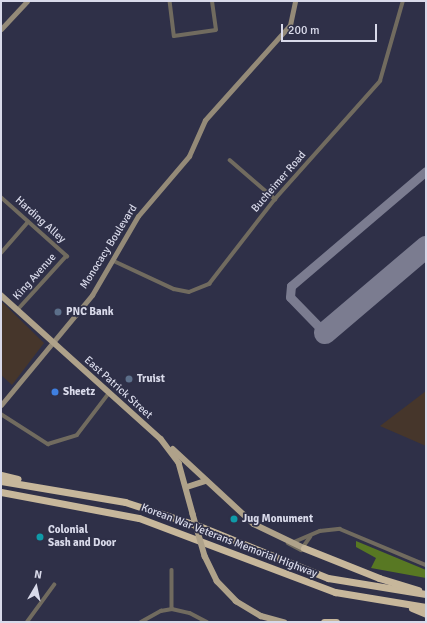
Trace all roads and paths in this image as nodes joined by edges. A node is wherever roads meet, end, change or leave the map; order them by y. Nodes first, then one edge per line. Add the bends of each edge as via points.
1 (27, 1) edge
2 (170, 1) edge
3 (212, 1) edge
4 (295, 1) edge
5 (403, 1) edge
6 (1, 29) edge
7 (230, 160) dead end
8 (1, 198) edge
9 (275, 199) junction
10 (28, 222) junction
11 (1, 253) edge
12 (67, 256) joint
13 (114, 260) junction
14 (1, 295) edge
15 (18, 310) junction
16 (53, 342) junction
17 (110, 393) junction
18 (1, 405) edge
19 (1, 414) edge
20 (161, 439) junction
21 (1, 475) edge
22 (1, 481) edge
23 (206, 481) junction
24 (187, 486) junction
25 (47, 487) junction
26 (2, 492) edge
27 (311, 536) junction
28 (282, 539) junction
29 (289, 542) junction
30 (304, 548) junction
31 (426, 565) edge
32 (172, 570) dead end
33 (54, 585) dead end
34 (426, 591) edge
35 (426, 594) edge
36 (386, 603) junction
37 (426, 607) edge
38 (172, 609) junction
39 (426, 614) edge
40 (27, 622) edge
41 (141, 622) edge
42 (207, 622) edge
43 (284, 622) edge
44 (324, 622) edge
45 (336, 622) edge

1 - 6 main road
2 - 3 street via 174,36 216,30
4 - 13 main road, Monocacy Boulevard via 290,25 205,120 189,156 138,216
5 - 9 street, Bucheimer Road via 380,81
7 - 9 street
8 - 10 street, Harding Alley
9 - 13 street, Bucheimer Road via 209,284 200,290 174,289
10 - 11 street
10 - 12 street, Harding Alley
12 - 15 street, King Avenue
13 - 16 main road, Monocacy Boulevard via 92,295
14 - 15 main road, East Patrick Street
15 - 16 main road, East Patrick Street
16 - 17 main road, East Patrick Street
16 - 18 main road, Monocacy Boulevard
17 - 19 street via 77,435 48,444 40,442
17 - 20 main road, East Patrick Street
20 - 23 main road
20 - 24 main road, East Patrick Street via 176,458
21 - 25 highway
22 - 25 highway, Korean War Veterans Memorial Highway
23 - 24 main road
23 - 28 main road via 254,524
24 - 43 main road, East Patrick Street, bridge via 206,556 217,580 236,601 261,616
25 - 35 highway, Korean War Veterans Memorial Highway via 162,513 328,578
26 - 36 highway, Korean War Veterans Memorial Highway via 139,518 304,582
27 - 29 street via 300,542
27 - 30 street
27 - 31 street via 325,529 340,529
28 - 29 main road
28 - 30 street via 298,550
29 - 30 main road
30 - 34 highway via 389,582
32 - 38 street
33 - 40 street
36 - 37 highway, Korean War Veterans Memorial Highway
36 - 39 highway
38 - 41 street via 161,610
38 - 42 street via 190,613
44 - 45 highway

